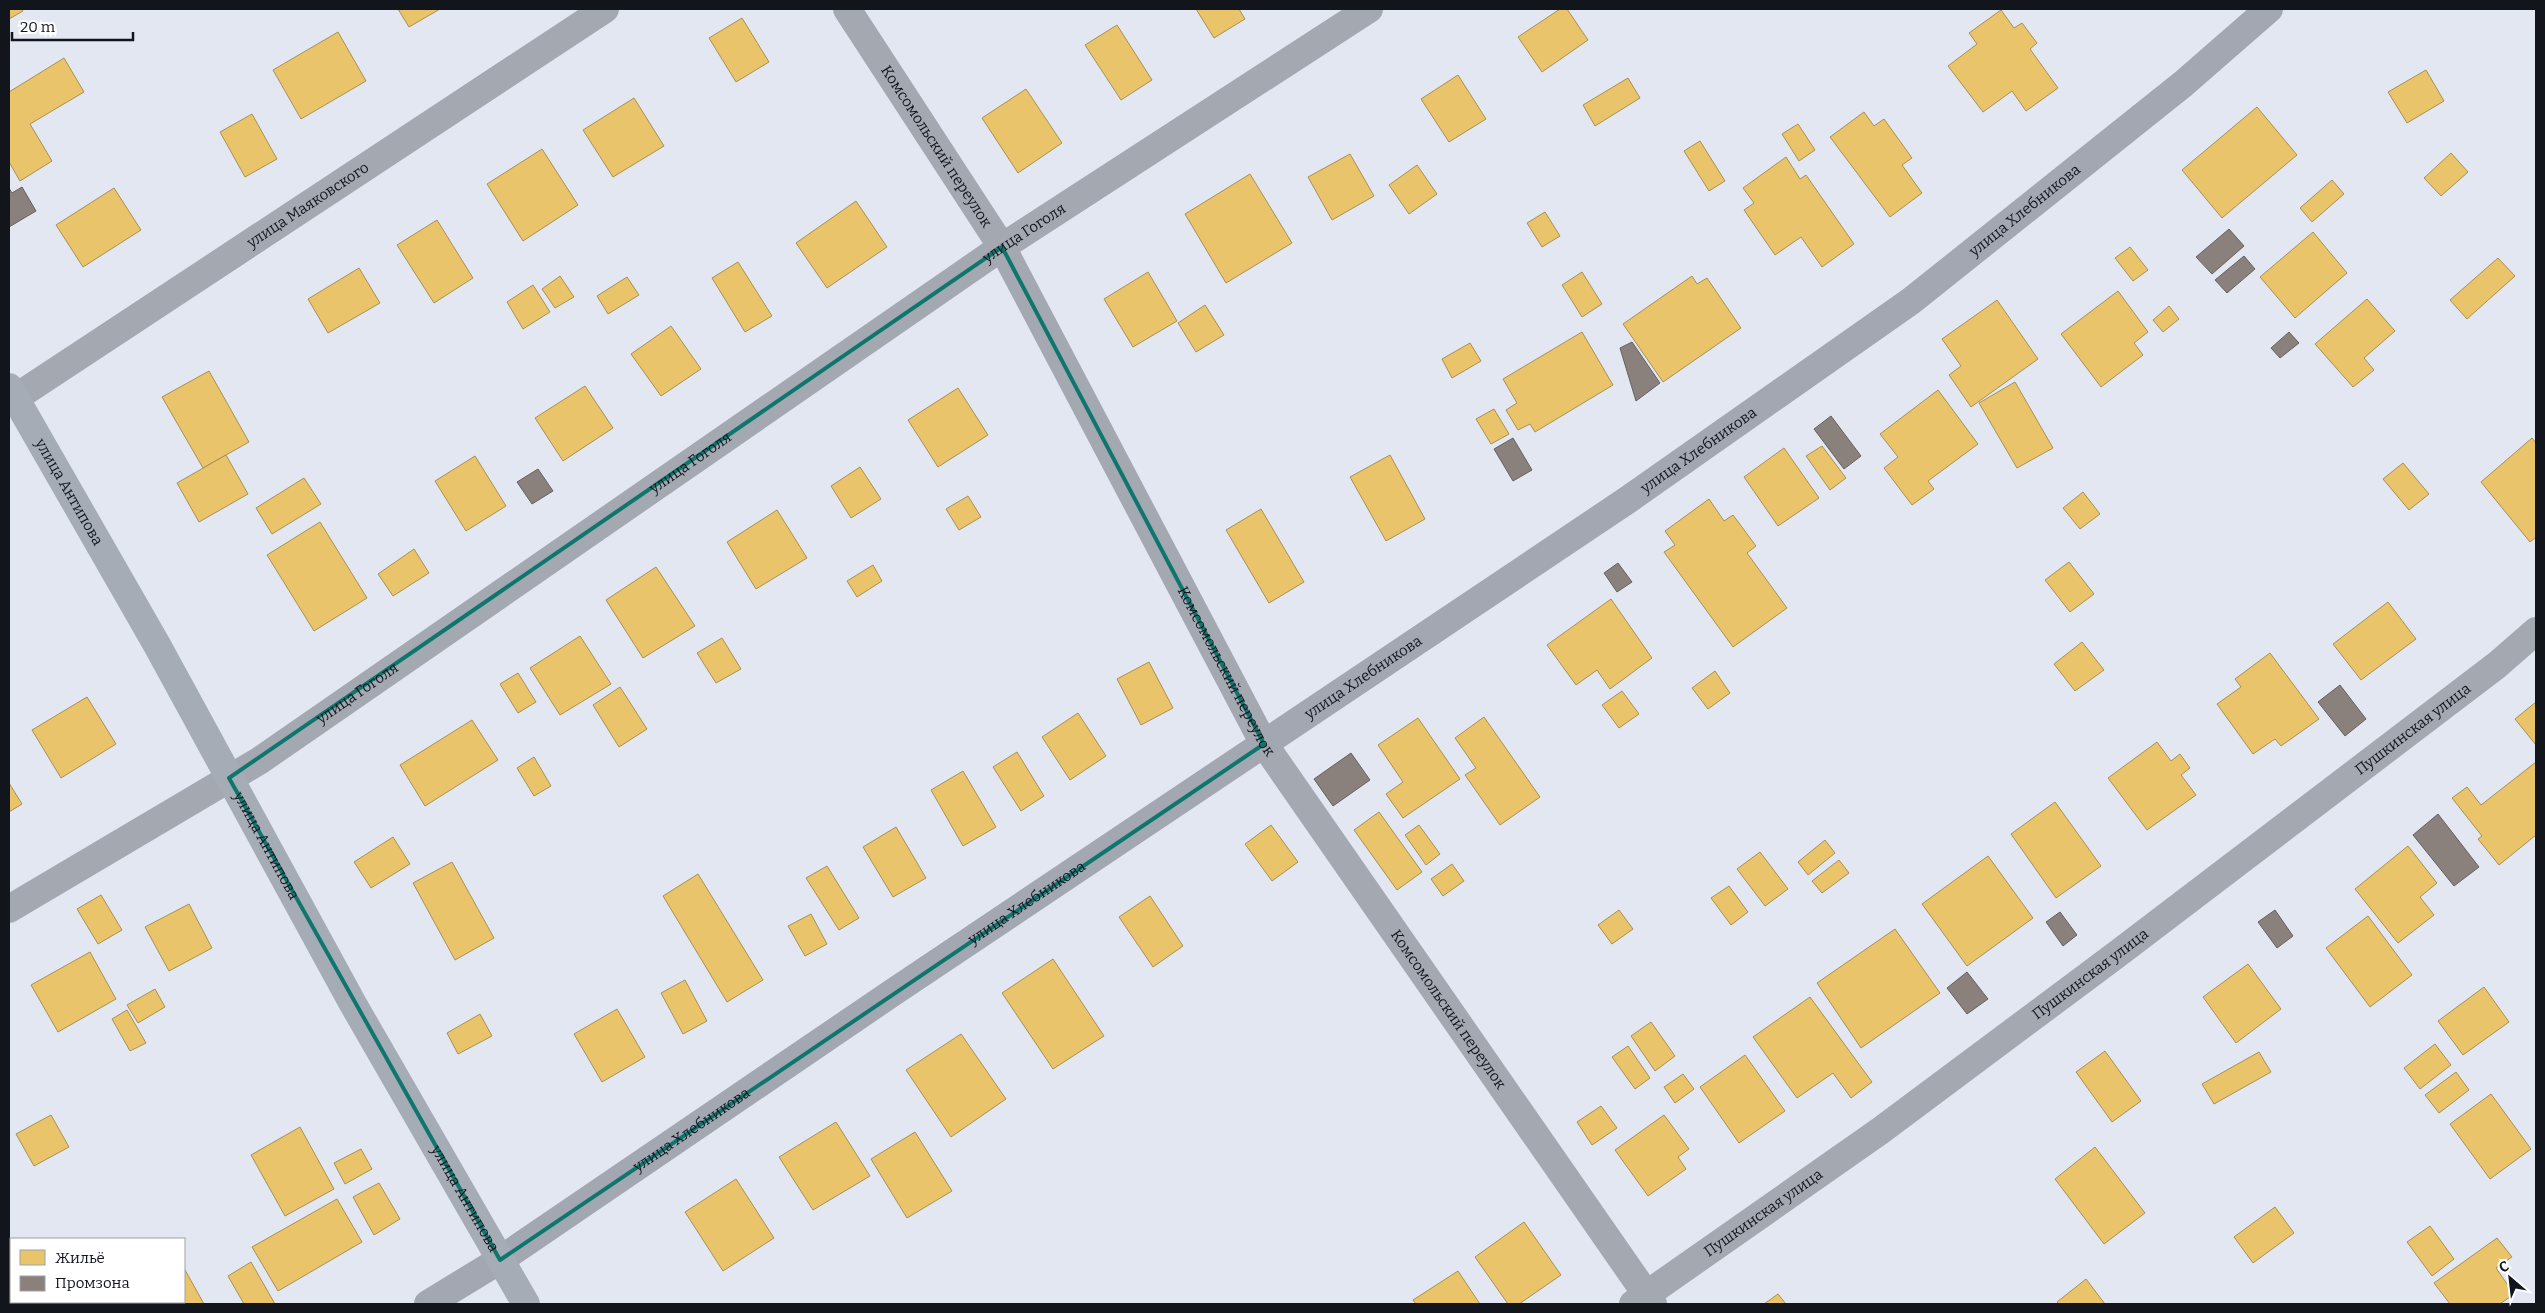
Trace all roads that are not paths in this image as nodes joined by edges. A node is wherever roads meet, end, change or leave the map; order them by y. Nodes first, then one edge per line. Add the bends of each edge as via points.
1 (605, 9) edge
2 (847, 9) edge
3 (1369, 9) edge
4 (2269, 9) edge
5 (1002, 247) junction
6 (11, 396) edge
7 (2536, 631) edge
8 (1264, 744) junction
9 (229, 778) junction
10 (9, 909) edge
11 (500, 1260) junction
12 (1644, 1301) edge
13 (428, 1304) edge
14 (526, 1304) edge

1 - 6 street, улица Маяковского
2 - 5 street, Комсомольский переулок
3 - 5 street, улица Гоголя
4 - 8 street, улица Хлебникова via 2183,84 1911,301 1629,499
5 - 8 street, Комсомольский переулок
5 - 9 street, улица Гоголя
6 - 9 main road, улица Антипова via 154,640
7 - 12 street, Пушкинская улица via 2489,671 2132,943 1880,1131
8 - 11 street, улица Хлебникова
8 - 12 street, Комсомольский переулок
9 - 10 street, улица Гоголя
9 - 11 main road, улица Антипова via 353,1004
11 - 13 street, улица Хлебникова
11 - 14 main road, улица Антипова

